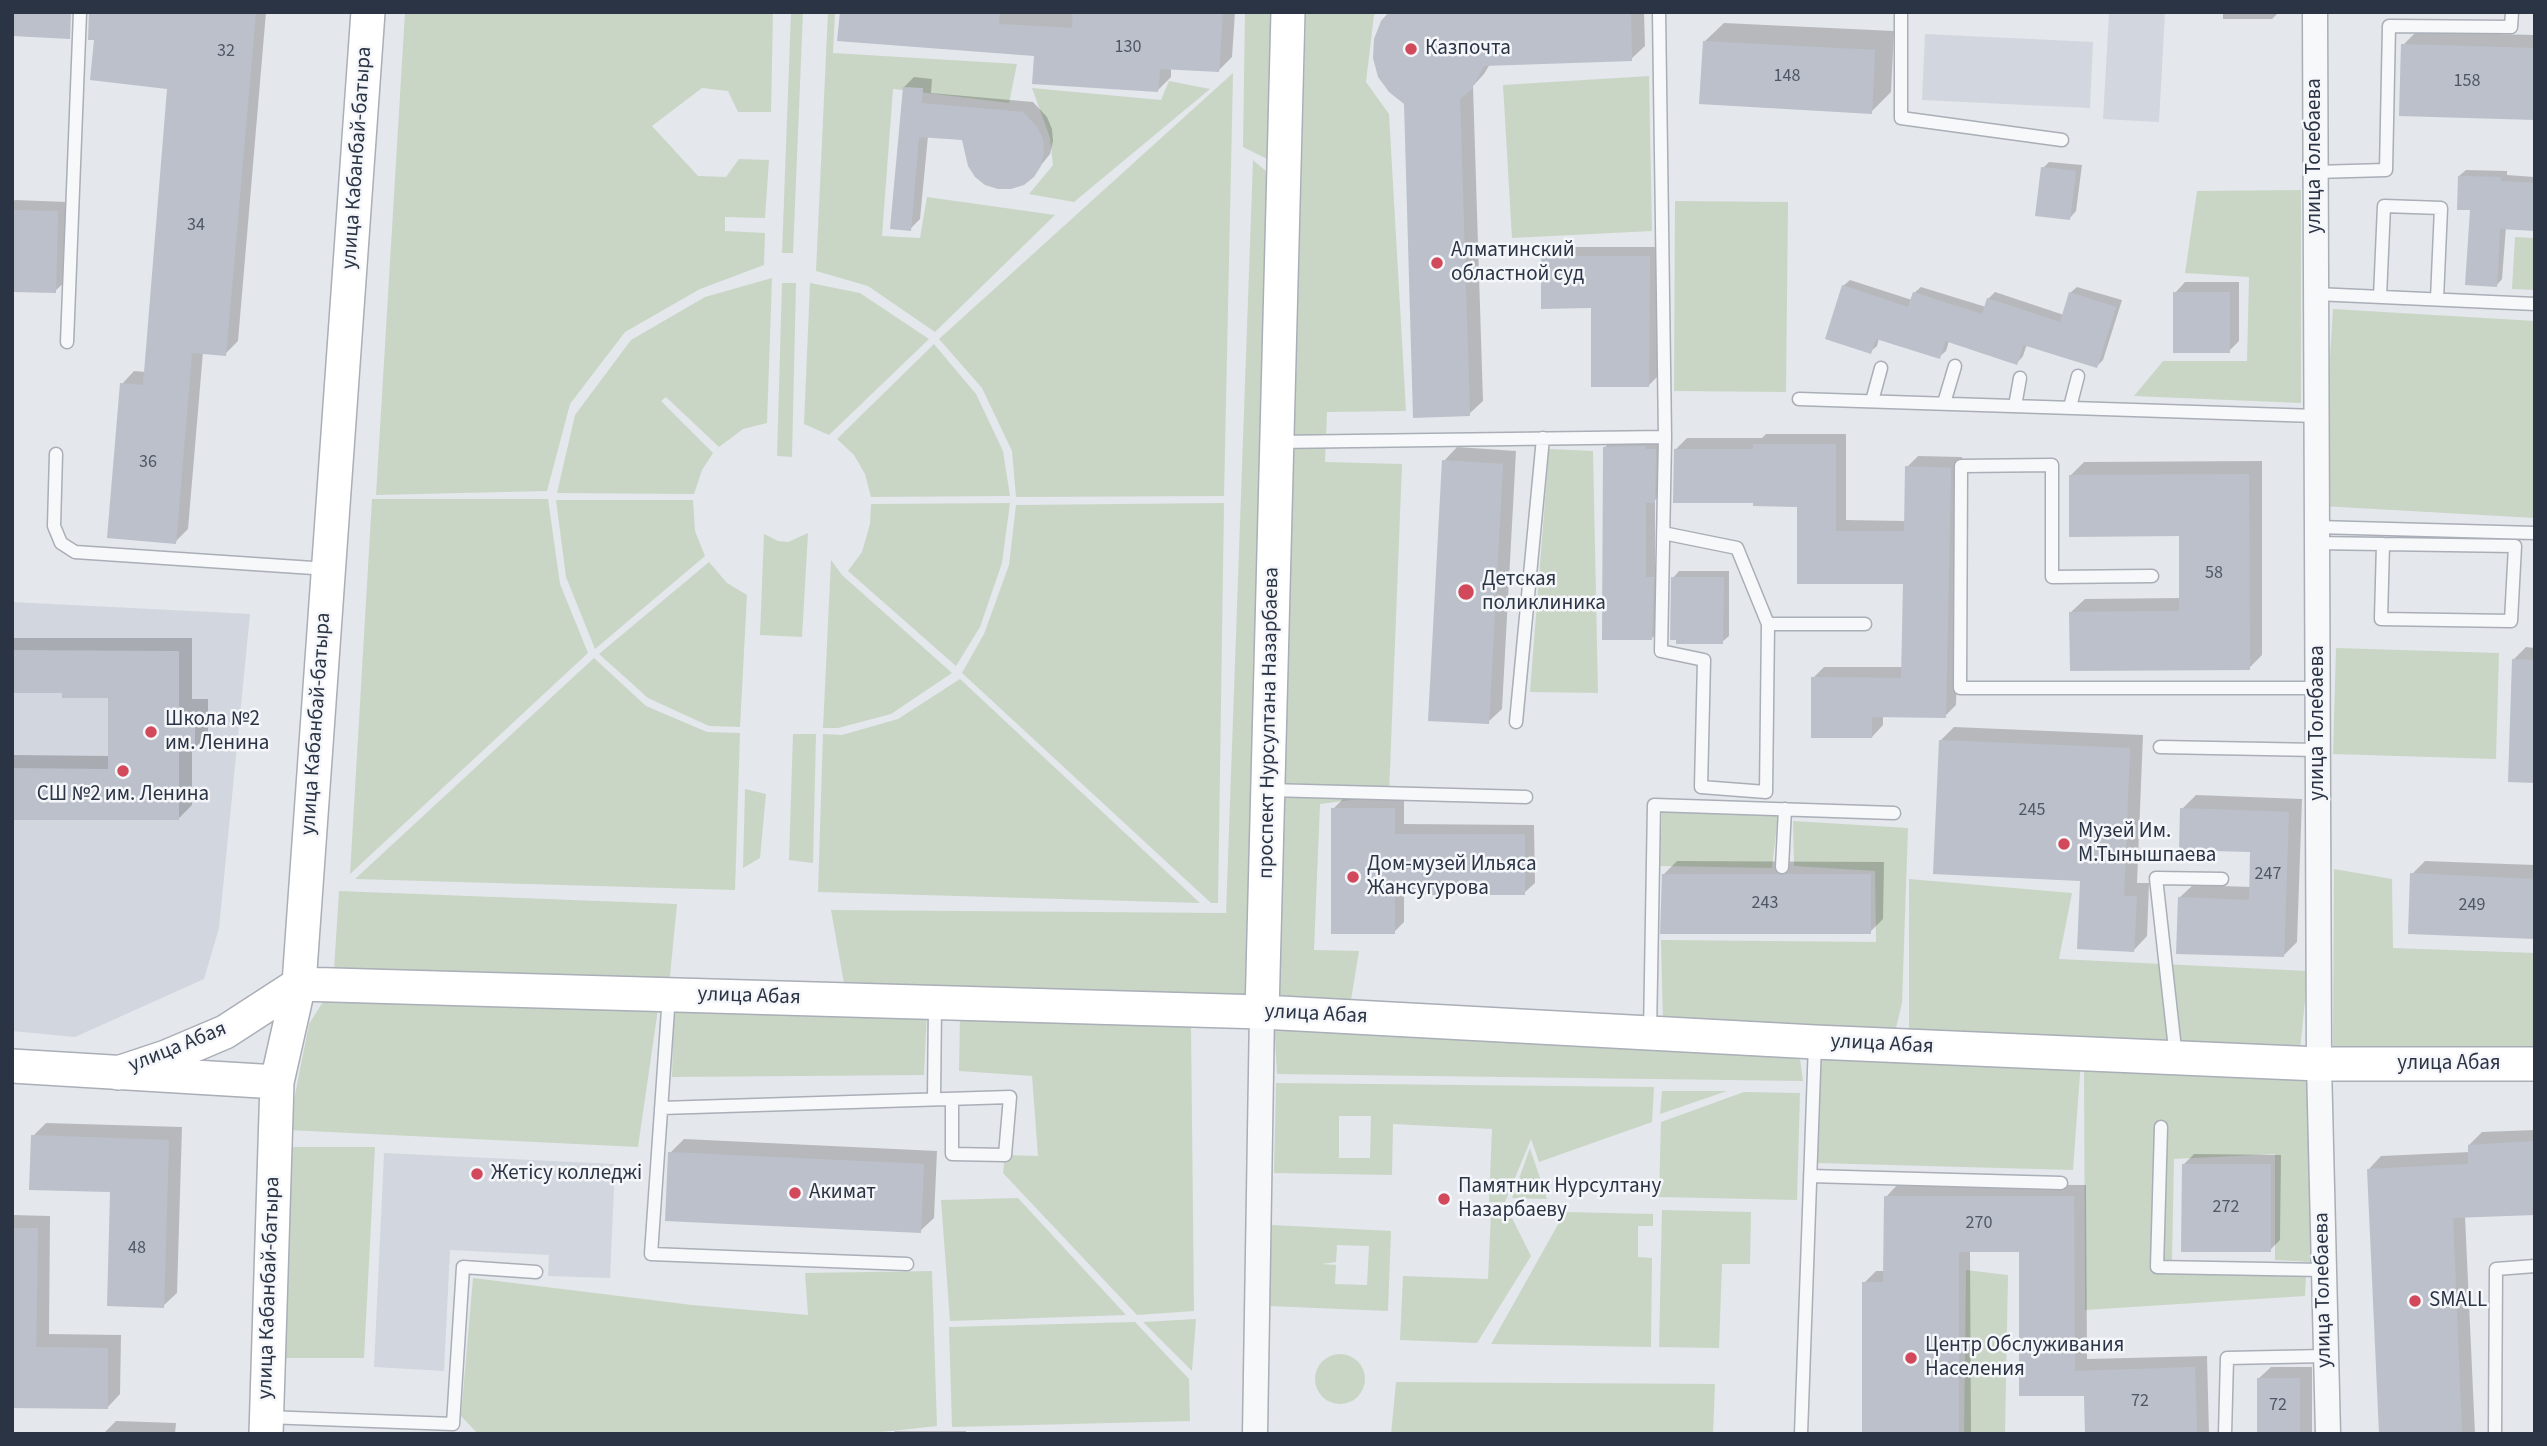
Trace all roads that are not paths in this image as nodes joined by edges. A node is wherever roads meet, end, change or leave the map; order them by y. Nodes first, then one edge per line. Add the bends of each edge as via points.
1 (80, 12) edge
2 (368, 12) edge
3 (1288, 12) edge
4 (1659, 12) edge
5 (1901, 12) edge
6 (2315, 12) edge
7 (2512, 12) edge
8 (2062, 140) dead end
9 (2315, 172) junction
10 (2316, 294) junction
11 (2380, 297) junction
12 (2437, 299) junction
13 (2535, 304) edge
14 (67, 342) dead end
15 (1955, 366) dead end
16 (1881, 369) dead end
17 (2078, 376) dead end
18 (2020, 378) dead end
19 (1799, 399) dead end
20 (1872, 401) junction
21 (1944, 403) junction
22 (2015, 406) junction
23 (2070, 407) junction
24 (2316, 416) junction
25 (1665, 437) junction
26 (1543, 438) junction
27 (1277, 442) junction
28 (56, 454) dead end
29 (1664, 533) junction
30 (2535, 533) edge
31 (2315, 537) junction
32 (2384, 544) junction
33 (328, 569) junction
34 (2152, 576) dead end
35 (1768, 624) junction
36 (1865, 624) dead end
37 (2318, 688) junction
38 (1516, 722) dead end
39 (2160, 747) dead end
40 (2318, 750) junction
41 (1268, 790) junction
42 (1526, 797) dead end
43 (1785, 809) junction
44 (1894, 813) dead end
45 (1782, 867) dead end
46 (2222, 879) dead end
47 (299, 984) junction
48 (669, 994) junction
49 (935, 1002) junction
50 (1262, 1012) junction
51 (1650, 1033) junction
52 (1815, 1042) junction
53 (2176, 1058) junction
54 (2319, 1064) junction
55 (2535, 1065) edge
56 (12, 1066) edge
57 (118, 1073) junction
58 (276, 1082) junction
59 (934, 1099) junction
60 (952, 1099) junction
61 (661, 1108) junction
62 (2161, 1127) dead end
63 (1810, 1176) junction
64 (2062, 1183) dead end
65 (907, 1264) dead end
66 (2535, 1266) edge
67 (2323, 1270) junction
68 (536, 1272) dead end
69 (2326, 1356) junction
70 (266, 1426) edge
71 (457, 1429) edge
72 (1255, 1434) edge
73 (1801, 1434) edge
74 (2225, 1434) edge
75 (2328, 1434) edge
76 (2495, 1434) edge

1 - 14 lane
2 - 33 main road, улица Кабанбай-батыра
3 - 27 main road, проспект Нурсултана Назарбаева
4 - 25 lane
5 - 8 lane via 1901,118
6 - 9 street, улица Толебаева
7 - 9 lane via 2511,27 2389,26 2386,170
9 - 10 street, улица Толебаева
10 - 11 lane
10 - 24 street, улица Толебаева
11 - 12 lane
11 - 12 lane via 2384,206 2441,208
12 - 13 lane
15 - 21 lane
16 - 20 lane
17 - 23 lane
18 - 22 lane
19 - 20 lane
20 - 21 lane
21 - 22 lane
22 - 23 lane
23 - 24 lane
24 - 31 street, улица Толебаева
25 - 26 lane
25 - 29 lane
26 - 27 lane
26 - 38 lane
27 - 41 main road, проспект Нурсултана Назарбаева
28 - 33 lane via 54,526 61,543 75,552
29 - 35 lane via 1737,548
29 - 35 lane via 1661,651 1704,660 1701,787 1766,792
30 - 31 lane
31 - 32 lane
31 - 37 street, улица Толебаева
32 - 32 lane via 2515,547 2511,621 2381,619
33 - 47 main road, улица Кабанбай-батыра
34 - 37 lane via 2052,578 2052,466 1961,466 1960,688
35 - 36 lane
37 - 40 street, улица Толебаева
39 - 40 lane
40 - 54 street, улица Толебаева
41 - 42 lane
41 - 50 main road, проспект Нурсултана Назарбаева
43 - 44 lane
43 - 45 lane
43 - 51 lane via 1654,804
46 - 53 lane via 2157,877
47 - 48 main road, улица Абая
47 - 57 main road, улица Абая via 225,1032
47 - 58 main road, улица Кабанбай-батыра
48 - 49 main road, улица Абая
48 - 61 lane
49 - 50 main road, улица Абая
49 - 59 lane
50 - 51 main road, улица Абая
50 - 72 street, проспект Нурсултана Назарбаева
51 - 52 main road, улица Абая
52 - 53 main road, улица Абая
52 - 63 lane
53 - 54 main road, улица Абая
54 - 55 main road, улица Абая
54 - 67 street, улица Толебаева
56 - 57 main road, улица Абая
57 - 58 main road, улица Абая
58 - 70 main road, улица Кабанбай-батыра
59 - 60 lane
59 - 61 lane
60 - 60 lane via 1010,1097 1004,1155 952,1154
61 - 65 lane via 651,1254
62 - 67 lane via 2157,1266
63 - 64 lane
63 - 73 lane
66 - 76 lane via 2496,1269
67 - 69 street, улица Толебаева
68 - 71 lane via 463,1267
69 - 74 lane via 2227,1358
69 - 75 street, улица Толебаева
70 - 71 lane

